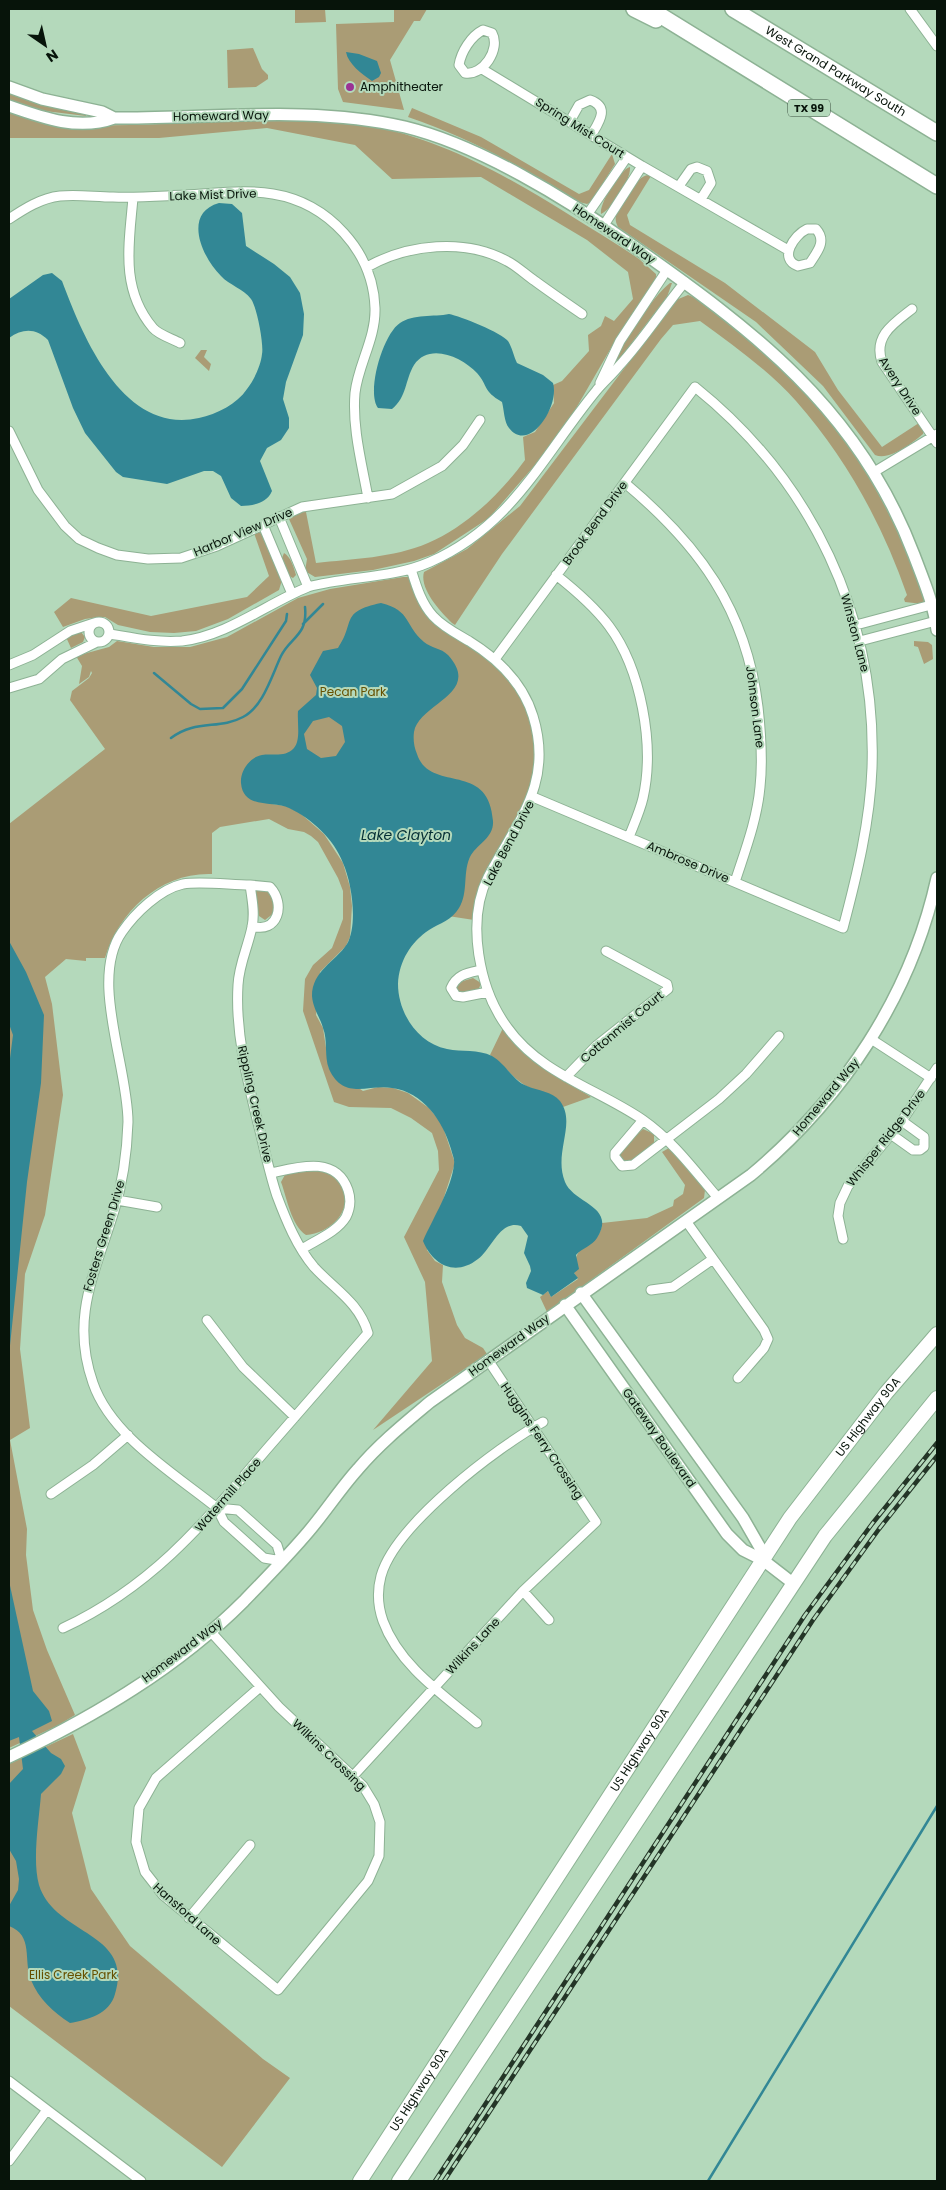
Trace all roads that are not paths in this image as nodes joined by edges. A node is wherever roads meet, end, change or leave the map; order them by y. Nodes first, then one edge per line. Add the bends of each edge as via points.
1 (634, 9) edge
2 (650, 9) edge
3 (733, 9) edge
4 (914, 11) edge
5 (688, 32) junction
6 (937, 46) edge
7 (482, 69) junction
8 (9, 87) edge
9 (9, 106) edge
10 (114, 118) junction
11 (570, 121) junction
12 (937, 133) edge
13 (592, 134) junction
14 (627, 157) junction
15 (642, 166) junction
16 (680, 186) junction
17 (935, 186) edge
18 (133, 198) junction
19 (701, 199) junction
20 (588, 215) junction
21 (9, 219) edge
22 (604, 225) junction
23 (788, 250) junction
24 (367, 267) junction
25 (667, 270) junction
26 (684, 282) junction
27 (912, 309) dead end
28 (582, 314) dead end
29 (180, 343) dead end
30 (695, 387) joint
31 (596, 390) junction
32 (480, 420) dead end
33 (9, 432) edge
34 (936, 438) edge
35 (874, 472) junction
36 (625, 482) junction
37 (368, 498) junction
38 (279, 517) junction
39 (263, 525) junction
40 (291, 547) junction
41 (275, 554) junction
42 (411, 568) junction
43 (556, 575) junction
44 (308, 587) junction
45 (292, 594) junction
46 (934, 604) edge
47 (94, 623) junction
48 (937, 624) edge
49 (856, 625) junction
50 (110, 634) junction
51 (860, 641) junction
52 (97, 642) junction
53 (495, 659) junction
54 (9, 665) edge
55 (9, 688) edge
56 (533, 797) junction
57 (629, 837) junction
58 (937, 878) edge
59 (735, 882) junction
60 (250, 885) junction
61 (252, 926) junction
62 (843, 928) joint
63 (606, 951) dead end
64 (481, 970) junction
65 (488, 992) junction
66 (779, 1036) dead end
67 (871, 1039) junction
68 (937, 1068) edge
69 (566, 1077) junction
70 (931, 1078) junction
71 (643, 1120) junction
72 (902, 1121) junction
73 (892, 1135) junction
74 (667, 1139) junction
75 (271, 1173) junction
76 (718, 1198) junction
77 (117, 1200) junction
78 (157, 1207) dead end
79 (686, 1221) junction
80 (843, 1239) dead end
81 (302, 1249) junction
82 (712, 1259) junction
83 (651, 1290) dead end
84 (581, 1293) junction
85 (564, 1305) junction
86 (207, 1320) dead end
87 (368, 1333) joint
88 (937, 1334) edge
89 (488, 1360) junction
90 (738, 1378) dead end
91 (937, 1398) edge
92 (295, 1417) junction
93 (543, 1422) dead end
94 (533, 1428) junction
95 (128, 1435) junction
96 (51, 1494) dead end
97 (217, 1508) junction
98 (596, 1522) joint
99 (763, 1560) junction
100 (282, 1561) junction
101 (794, 1584) junction
102 (523, 1591) junction
103 (549, 1620) dead end
104 (63, 1628) dead end
105 (211, 1632) junction
106 (260, 1687) junction
107 (435, 1688) junction
108 (477, 1724) dead end
109 (9, 1757) edge
110 (354, 1775) junction
111 (250, 1845) dead end
112 (189, 1918) junction
113 (278, 1990) joint
114 (9, 2081) edge
115 (47, 2110) junction
116 (9, 2161) edge
117 (141, 2181) edge
118 (360, 2181) edge
119 (399, 2181) edge

1 - 5 highway, TX 99 via 669,27
2 - 5 highway
3 - 12 highway, West Grand Parkway South
4 - 6 street
5 - 17 highway, TX 99
7 - 7 street, Spring Mist Court via 495,42 492,34 483,30 474,35 459,65 465,73
7 - 11 street, Spring Mist Court
8 - 10 street, Homeward Way
9 - 10 street, Homeward Way via 62,122 100,123
10 - 20 street, Homeward Way via 311,114 384,123 473,151
11 - 13 street, Spring Mist Court
11 - 13 street via 579,105 590,100 596,102 602,116
13 - 14 street, Spring Mist Court
14 - 15 street, Spring Mist Court
14 - 20 street
15 - 16 street, Spring Mist Court
15 - 22 street
16 - 19 street, Spring Mist Court
16 - 19 street via 691,169 697,167 707,171 712,183
18 - 21 street, Lake Mist Drive via 60,196 28,207
18 - 24 street, Lake Mist Drive via 241,193 281,196 308,204 329,218 349,238
18 - 29 street via 127,261 130,280 154,330
19 - 23 street, Spring Mist Court
20 - 22 street, Homeward Way
22 - 25 street, Homeward Way
23 - 23 street, Spring Mist Court via 807,229 816,229 821,237 820,246 807,265 794,265
24 - 28 street via 384,257 415,249 447,246 479,251 507,261
24 - 37 street, Lake Mist Drive via 375,309 372,333 355,392 355,408
25 - 26 street, Homeward Way
25 - 31 street via 620,340
26 - 31 street via 620,366
26 - 35 street, Homeward Way via 787,365 835,417
27 - 34 street, Avery Drive via 890,325 878,352
30 - 36 street, Brook Bend Drive
30 - 49 street, Winston Lane via 740,425 785,479 824,543
31 - 42 street via 518,496 497,519 448,553
32 - 37 street, Harbor View Drive via 463,445 442,466 392,494
33 - 39 street, Harbor View Drive via 51,509 79,539 98,548 131,557 180,558
34 - 35 street
35 - 46 street, Homeward Way via 908,539
36 - 43 street, Brook Bend Drive
36 - 59 street, Johnson Lane via 685,539 711,572 730,607 747,650 760,723 761,780 755,820
37 - 38 street, Harbor View Drive via 302,508
38 - 39 street, Harbor View Drive
38 - 40 street
39 - 41 street
40 - 41 street
40 - 44 street
41 - 45 street
42 - 44 street
42 - 53 street, Lake Bend Drive via 431,614
43 - 53 street, Brook Bend Drive
43 - 57 street via 609,626 624,653 642,707 647,775 643,799
44 - 45 street
45 - 50 street via 234,624 189,640 161,642
46 - 48 street, Homeward Way
46 - 49 street
47 - 50 street via 105,623
47 - 52 street via 89,634
47 - 54 street via 70,631 33,655
48 - 51 street
49 - 51 street, Winston Lane
50 - 52 street
51 - 62 street, Winston Lane via 866,664 873,728 872,769 864,839
52 - 55 street via 62,659 39,679
53 - 56 street, Lake Bend Drive via 518,685 534,716 540,763
56 - 57 street, Ambrose Drive
56 - 64 street, Lake Bend Drive via 487,879 479,919
57 - 59 street, Ambrose Drive
58 - 67 street, Homeward Way via 912,960
59 - 62 street, Ambrose Drive
60 - 61 street, Rippling Creek Drive via 254,912
60 - 61 street via 270,887 275,892 280,910 277,918 264,927
60 - 77 street, Fosters Green Drive via 184,884 166,891 134,917 112,951 108,981 128,1121 124,1169
61 - 75 street, Rippling Creek Drive via 240,963 238,1025
63 - 69 street, Cottonmist Court via 663,980 668,989 596,1046
64 - 65 street, Lake Bend Drive
64 - 65 street via 456,978 452,992 463,997
65 - 69 street, Lake Bend Drive via 501,1019 514,1036 529,1052
66 - 74 street via 719,1099
67 - 70 street
67 - 76 street, Homeward Way via 834,1092 791,1139 751,1175
68 - 70 street, Whisper Ridge Drive
69 - 71 street, Lake Bend Drive
70 - 72 street, Whisper Ridge Drive
71 - 74 street, Lake Bend Drive
71 - 74 street via 615,1153 622,1166 633,1165
72 - 73 street, Whisper Ridge Drive
72 - 73 street via 924,1137 924,1147 913,1150
73 - 80 street, Whisper Ridge Drive via 842,1197 838,1216
74 - 76 street, Lake Bend Drive
75 - 81 street, Rippling Creek Drive via 286,1219
75 - 81 street via 313,1165 325,1166 346,1185 350,1205 346,1216 331,1232
76 - 79 street, Homeward Way
77 - 78 street
77 - 95 street, Fosters Green Drive via 87,1292 82,1331 97,1394 116,1424
79 - 82 street
79 - 84 street, Homeward Way
81 - 87 street, Rippling Creek Drive via 364,1319
82 - 83 street via 673,1287
82 - 90 street via 768,1339
84 - 85 street, Homeward Way
84 - 99 street, Gateway Boulevard via 743,1518 762,1551
85 - 89 street, Homeward Way
85 - 99 street, Gateway Boulevard via 727,1534 743,1550
86 - 92 street via 243,1367
87 - 92 street, Watermill Place
88 - 99 main road, US Highway 90A via 828,1465
89 - 94 street, Huggins Ferry Crossing
89 - 100 street, Homeward Way via 430,1402 388,1438
91 - 101 main road via 825,1536
92 - 97 street, Watermill Place
93 - 94 street
94 - 98 street, Huggins Ferry Crossing
94 - 107 street via 442,1496 409,1531 381,1576 379,1608 389,1635 407,1660
95 - 96 street via 88,1470
95 - 97 street, Fosters Green Drive
97 - 100 street, Fosters Green Drive via 224,1522 264,1558
97 - 100 street, Fosters Green Drive via 238,1510 277,1545
97 - 104 street, Watermill Place via 154,1570 104,1606
98 - 102 street, Wilkins Lane
99 - 101 street, Gateway Boulevard
99 - 118 main road, US Highway 90A
100 - 105 street, Homeward Way
101 - 119 main road
102 - 103 street
102 - 107 street, Wilkins Lane
105 - 106 street, Wilkins Crossing
105 - 109 street, Homeward Way via 82,1721
106 - 110 street, Wilkins Crossing
106 - 112 street, Hansford Lane via 162,1771 139,1808 136,1834 142,1865 158,1889
107 - 108 street
107 - 110 street, Wilkins Lane
110 - 113 street, Wilkins Crossing via 368,1794 380,1822 379,1856 368,1881
111 - 112 street
112 - 113 street, Hansford Lane
114 - 115 street
115 - 116 street
115 - 117 street

